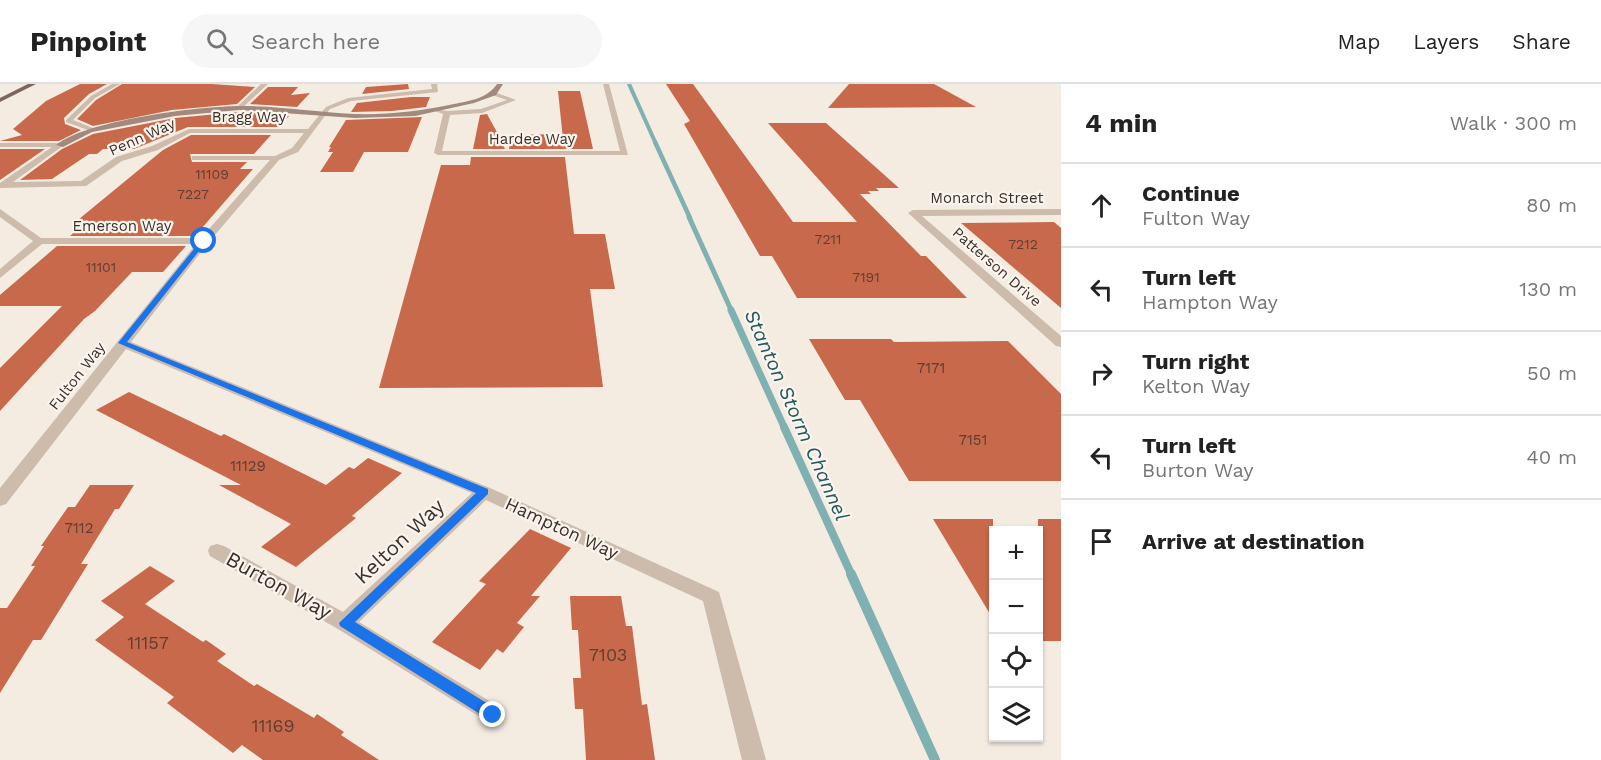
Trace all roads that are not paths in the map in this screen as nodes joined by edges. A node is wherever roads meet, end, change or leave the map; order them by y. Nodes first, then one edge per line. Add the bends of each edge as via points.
1 (33, 84) edge
2 (117, 84) edge
3 (265, 84) edge
4 (434, 84) edge
5 (500, 84) edge
6 (606, 84) edge
7 (494, 94) junction
8 (0, 100) edge
9 (239, 108) junction
10 (437, 110) junction
11 (447, 113) junction
12 (323, 114) junction
13 (90, 130) junction
14 (189, 131) joint
15 (309, 131) junction
16 (0, 145) edge
17 (60, 145) junction
18 (0, 152) edge
19 (50, 152) junction
20 (195, 158) dead end
21 (276, 158) junction
22 (4, 183) edge
23 (0, 212) edge
24 (1061, 212) edge
25 (913, 213) joint
26 (39, 241) junction
27 (204, 241) junction
28 (0, 275) edge
29 (122, 343) junction
30 (1061, 343) edge
31 (484, 492) junction
32 (0, 500) edge
33 (217, 551) dead end
34 (345, 623) junction
35 (493, 715) dead end
36 (754, 760) edge

1 - 8 main road
2 - 13 street via 93,97 68,121
3 - 9 street
4 - 12 street via 436,91 350,99
5 - 7 street
6 - 11 street, Hardee Way via 625,153 438,153
7 - 10 street
7 - 11 street via 513,100 482,111
9 - 12 street
9 - 13 street via 175,114
10 - 11 street
10 - 12 street via 389,116
12 - 15 street, Fulton Way
13 - 17 street
14 - 15 street, Bragg Way
14 - 22 street, Penn Way via 119,159 83,184
15 - 21 street, Fulton Way via 295,150
16 - 17 street
17 - 19 street
18 - 19 street
19 - 22 street
20 - 21 street
21 - 27 street, Fulton Way
23 - 26 street
24 - 25 street, Monarch Street
25 - 30 street, Patterson Drive
26 - 27 street, Emerson Way
26 - 28 street
27 - 29 street, Fulton Way
29 - 31 street, Hampton Way
29 - 32 street, Fulton Way
31 - 34 street, Kelton Way
31 - 36 street, Hampton Way via 712,597
33 - 34 street, Burton Way
34 - 35 street, Burton Way

